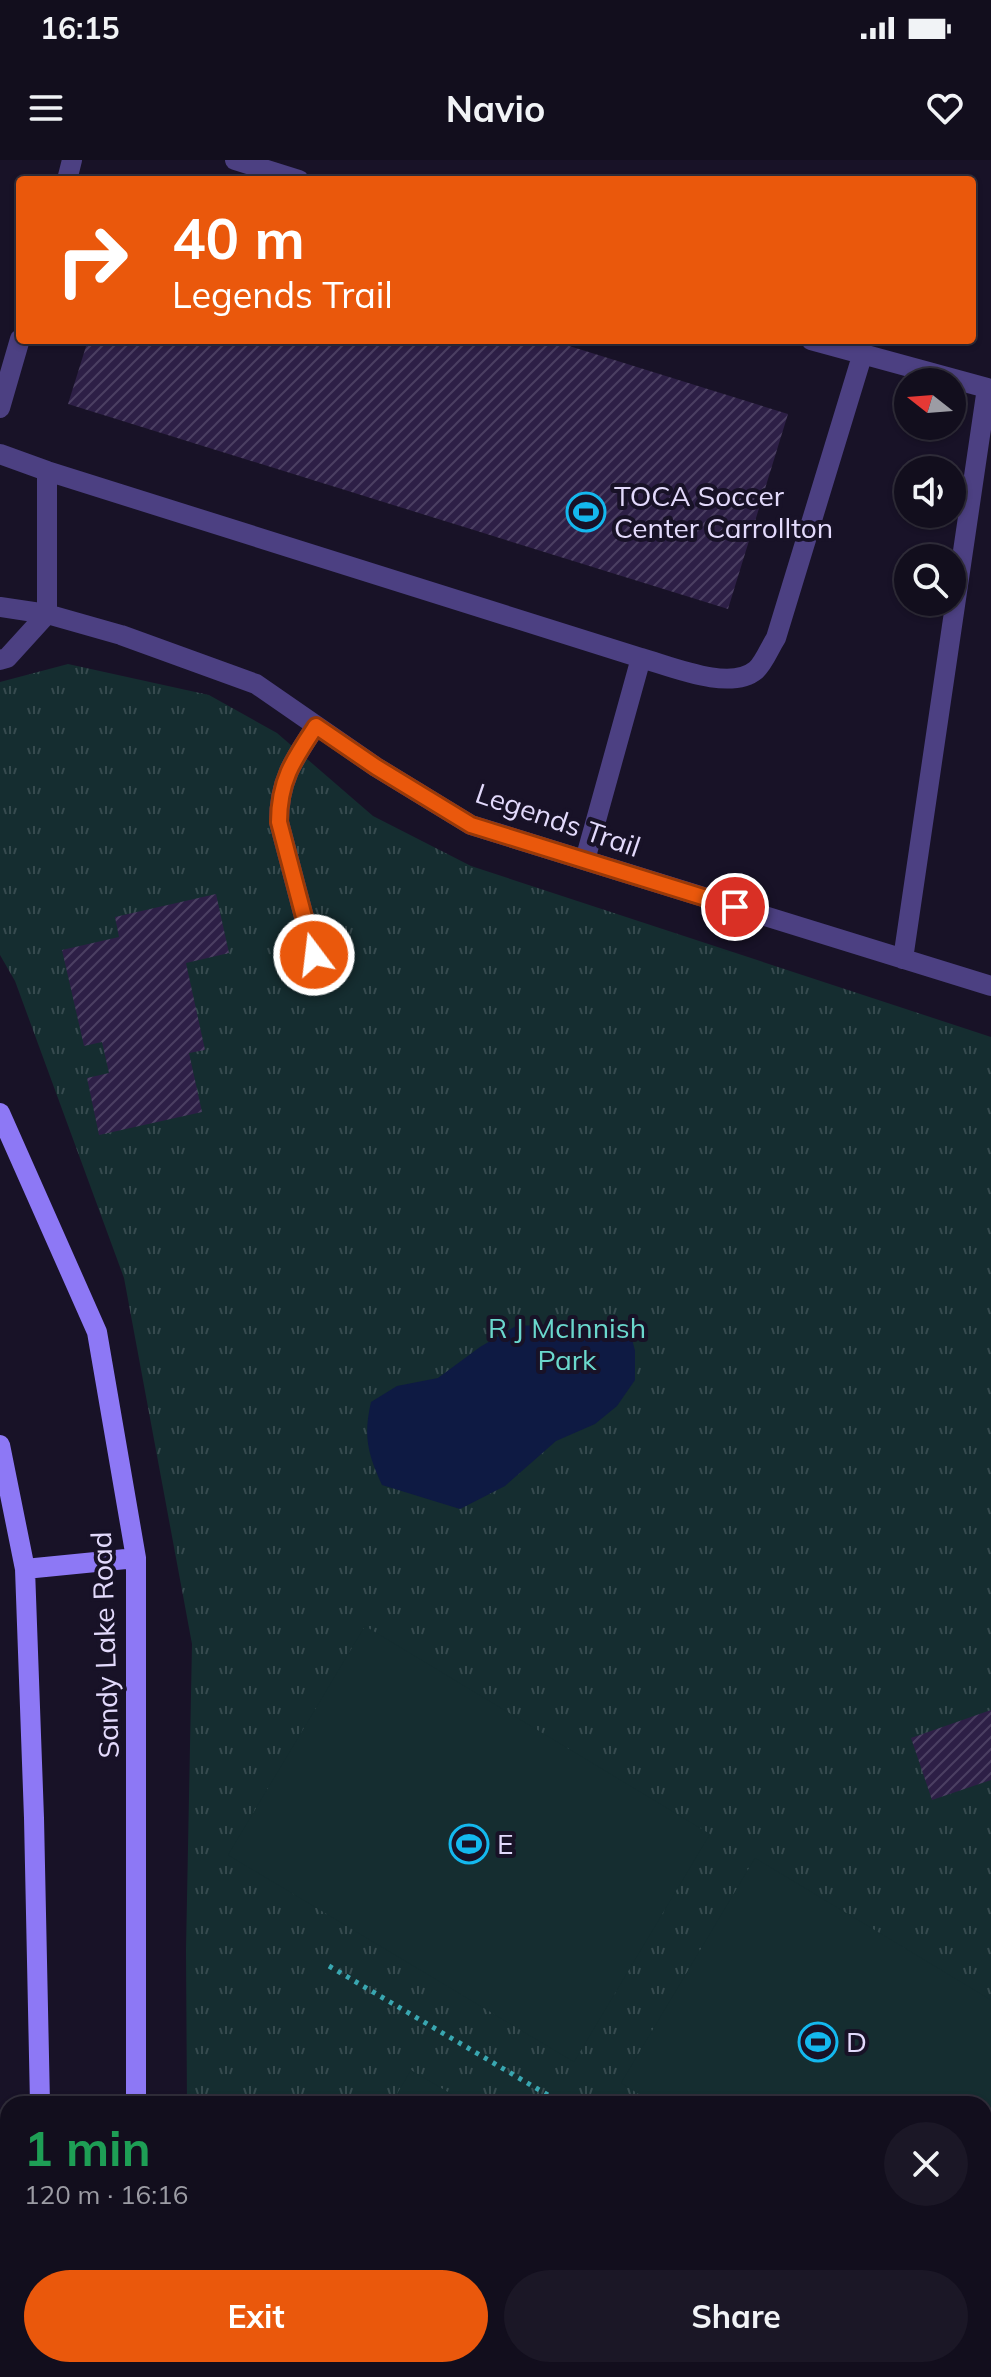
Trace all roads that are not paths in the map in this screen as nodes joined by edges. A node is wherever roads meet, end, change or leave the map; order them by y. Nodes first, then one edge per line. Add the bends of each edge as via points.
1 (235, 160) edge
2 (286, 176) edge
3 (19, 344) edge
4 (824, 344) edge
5 (862, 356) junction
6 (0, 408) edge
7 (0, 454) edge
8 (47, 471) junction
9 (0, 607) edge
10 (47, 614) junction
11 (641, 658) junction
12 (0, 660) edge
13 (316, 726) junction
14 (585, 860) junction
15 (314, 955) dead end
16 (903, 959) junction
17 (991, 986) edge
18 (0, 1113) edge
19 (0, 1445) edge
20 (136, 1558) junction
21 (25, 1569) junction
22 (40, 2096) edge
23 (136, 2096) edge

1 - 2 lane
3 - 6 lane
4 - 5 lane
5 - 11 lane via 776,638 756,670 711,679
5 - 16 lane via 987,388
7 - 8 lane
8 - 10 lane
8 - 11 lane
9 - 10 lane, Legends Trail
10 - 12 lane
10 - 13 lane, Legends Trail via 256,684
11 - 14 lane
13 - 14 lane, Legends Trail via 471,825
13 - 15 lane via 293,762 279,799 279,822
14 - 16 lane, Legends Trail
16 - 17 lane, Legends Trail
18 - 20 main road, Sandy Lake Road via 97,1332
19 - 21 main road
20 - 21 main road
20 - 23 main road, Sandy Lake Road
21 - 22 main road

